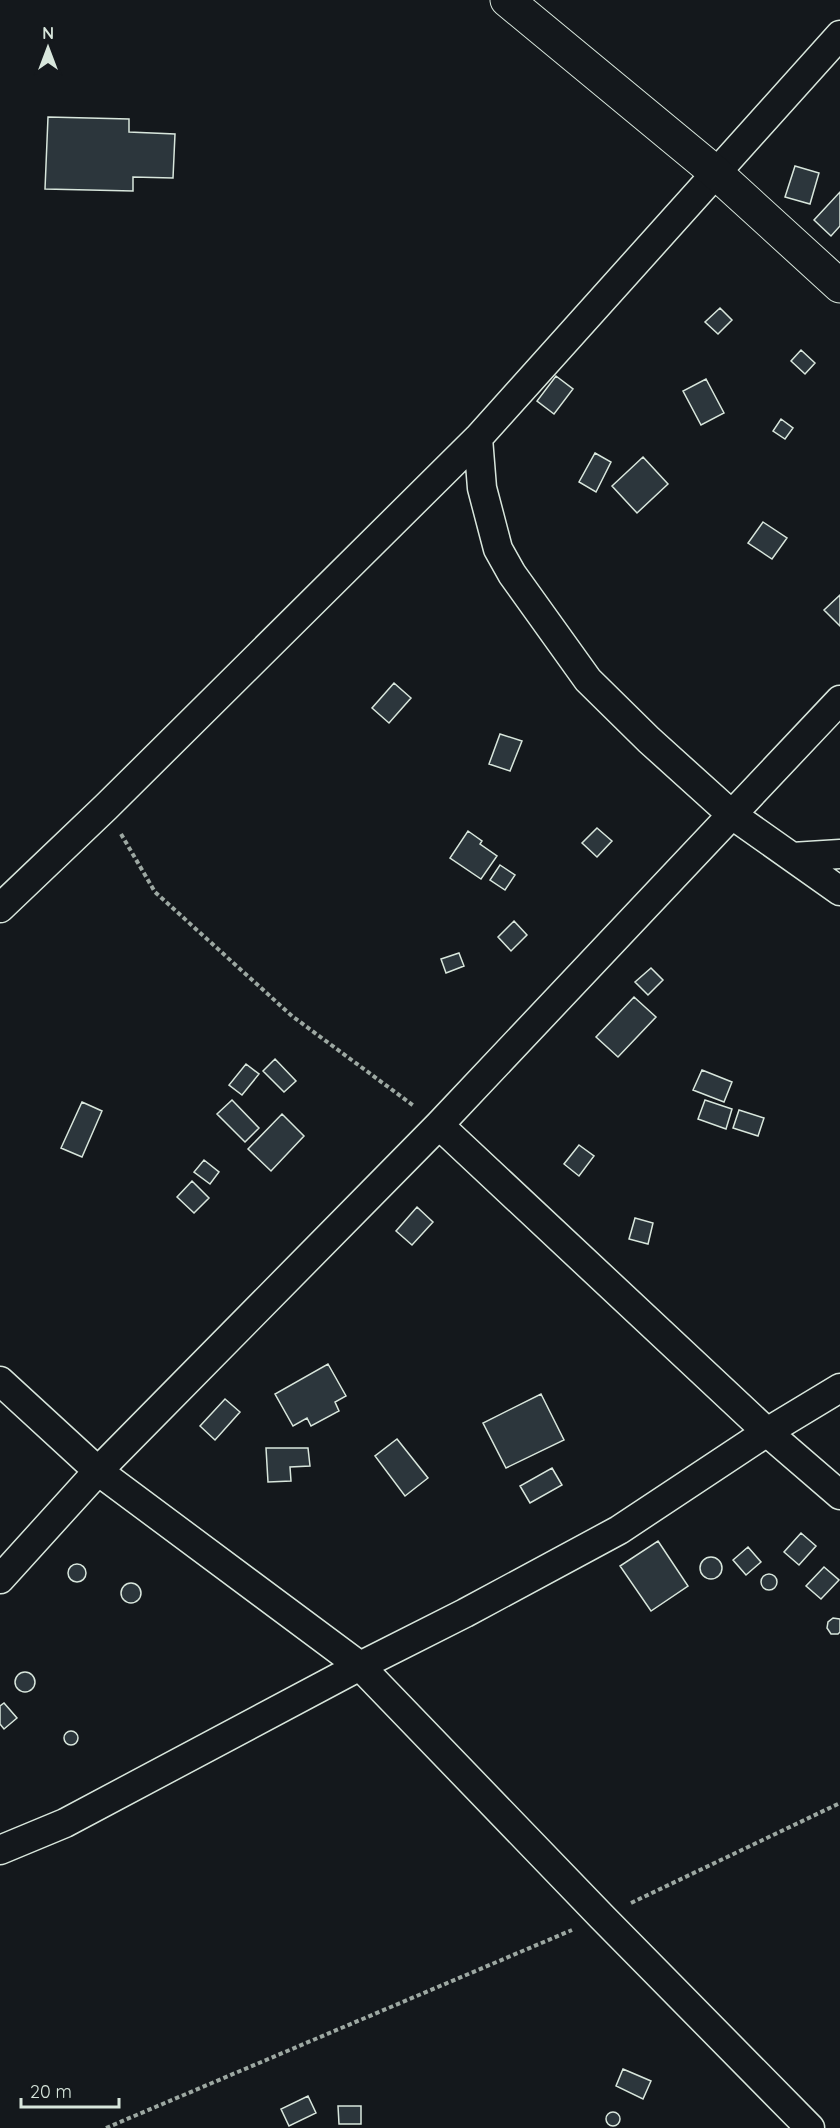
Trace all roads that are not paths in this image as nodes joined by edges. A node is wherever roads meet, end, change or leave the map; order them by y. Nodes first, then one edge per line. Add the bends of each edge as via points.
1 (507, 0) edge
2 (840, 35) edge
3 (715, 172) junction
4 (840, 286) edge
5 (478, 438) junction
6 (840, 700) edge
7 (731, 814) junction
8 (840, 854) edge
9 (792, 857) junction
10 (840, 891) edge
11 (0, 908) edge
12 (439, 1125) junction
13 (0, 1381) edge
14 (840, 1388) edge
15 (767, 1432) junction
16 (98, 1471) junction
17 (840, 1495) edge
18 (0, 1579) edge
19 (360, 1666) junction
20 (0, 1850) edge
21 (810, 2128) edge

1 - 3 street
2 - 3 street
3 - 4 street
3 - 5 street
5 - 7 street via 486,510 498,549 512,574 588,680
5 - 11 street
6 - 7 street
7 - 9 street
7 - 12 street
8 - 9 street
9 - 10 street
12 - 15 street
12 - 16 street
13 - 16 street
14 - 15 street
15 - 17 street
15 - 19 street via 619,1530
16 - 18 street
16 - 19 street
19 - 20 street via 65,1823
19 - 21 street

